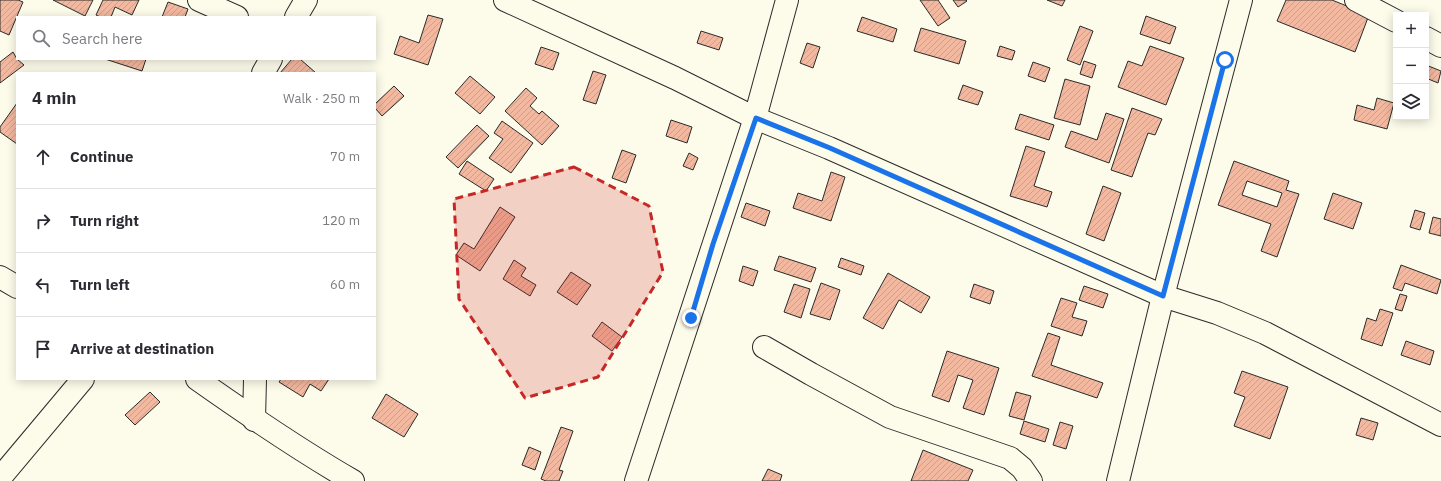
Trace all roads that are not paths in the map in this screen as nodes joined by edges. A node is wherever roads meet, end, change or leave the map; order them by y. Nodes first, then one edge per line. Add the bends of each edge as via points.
1 (199, 0) edge
2 (306, 0) edge
3 (505, 0) edge
4 (786, 0) edge
5 (1241, 0) edge
6 (1356, 0) edge
7 (235, 16) edge
8 (297, 16) edge
9 (1393, 19) edge
10 (1429, 40) edge
11 (1441, 46) edge
12 (270, 60) edge
13 (264, 72) edge
14 (756, 118) junction
15 (0, 277) edge
16 (16, 286) edge
17 (1163, 296) junction
18 (764, 347) dead end
19 (82, 380) edge
20 (198, 380) edge
21 (255, 380) edge
22 (254, 420) junction
23 (1441, 426) edge
24 (0, 478) edge
25 (353, 481) edge
26 (636, 481) edge
27 (1031, 481) edge
28 (1118, 481) edge

1 - 7 street
2 - 8 street
3 - 14 street
4 - 14 street
5 - 17 street
6 - 9 street
10 - 11 street
12 - 13 street
14 - 17 street via 830,148
14 - 26 street
15 - 16 street
17 - 23 street via 1217,313 1265,333
17 - 28 street
18 - 27 street via 890,417 1010,458 1022,468
19 - 24 street
20 - 22 street
21 - 22 street
22 - 25 street

